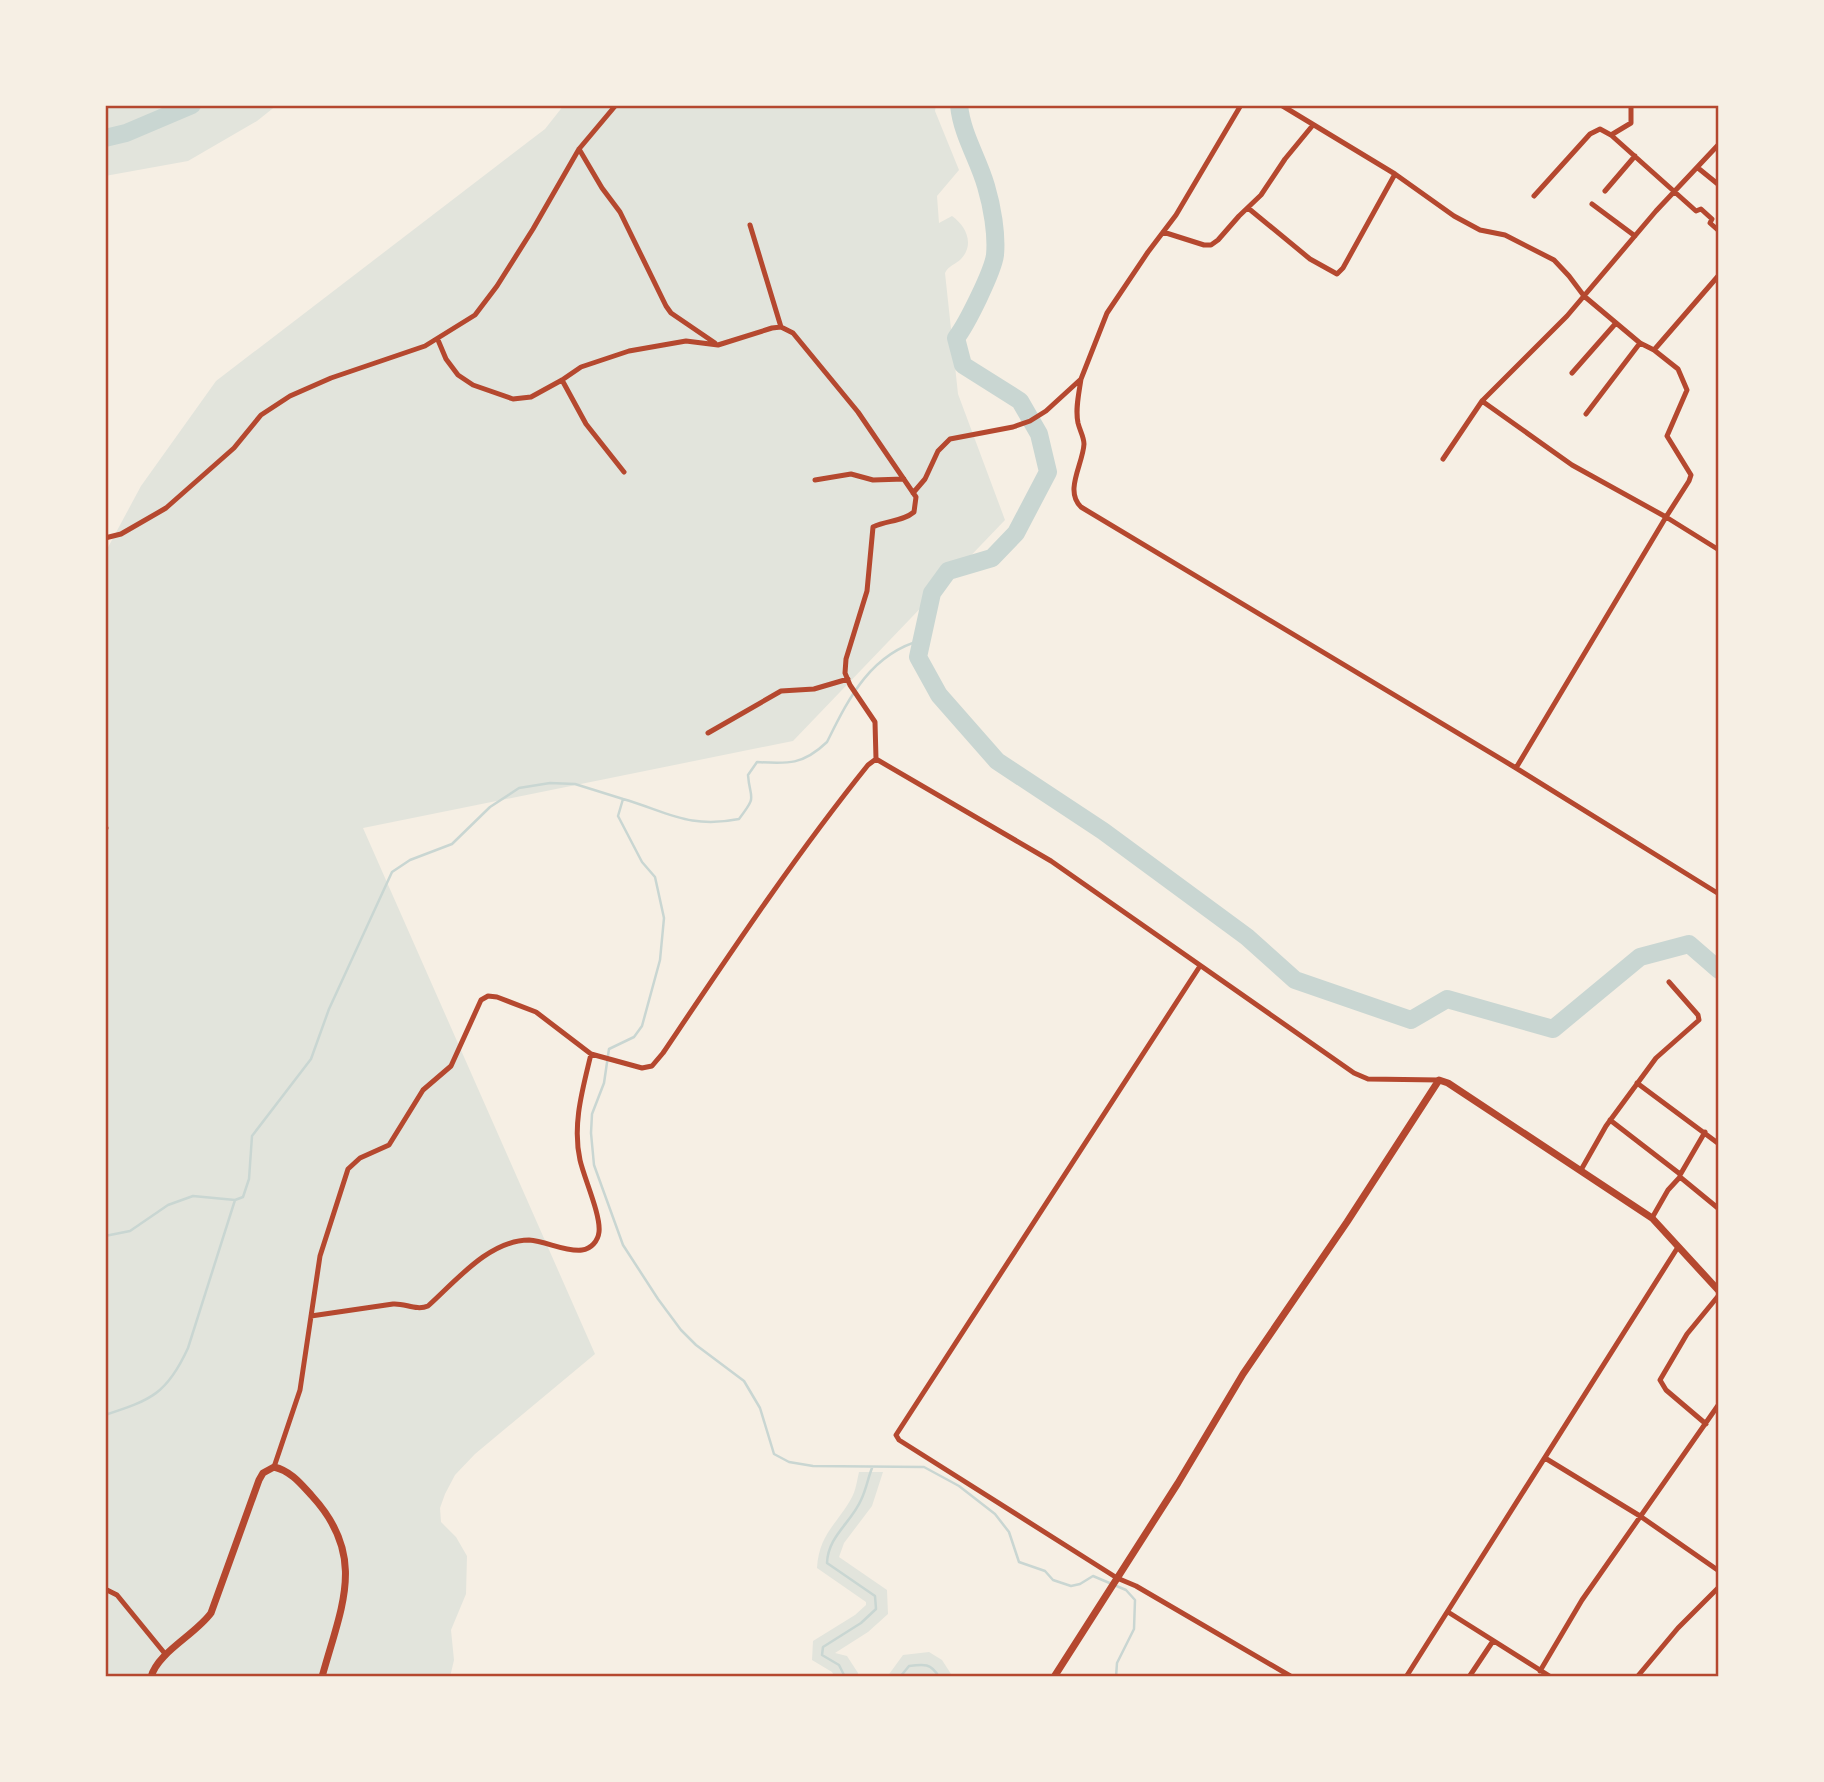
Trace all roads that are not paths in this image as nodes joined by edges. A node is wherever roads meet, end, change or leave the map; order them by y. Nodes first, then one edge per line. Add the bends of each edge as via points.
1 (616, 105) edge
2 (1241, 105) edge
3 (1281, 105) edge
4 (1631, 105) edge
5 (1313, 125) junction
6 (1611, 135) junction
7 (1719, 144) edge
8 (579, 149) junction
9 (1635, 156) junction
10 (1698, 168) junction
11 (1395, 174) junction
12 (1719, 185) edge
13 (1605, 191) dead end
14 (1675, 191) junction
15 (1534, 195) dead end
16 (1592, 204) dead end
17 (1248, 208) junction
18 (750, 225) dead end
19 (1719, 231) edge
20 (1163, 232) junction
21 (1635, 236) junction
22 (1719, 275) edge
23 (1584, 296) junction
24 (1616, 323) junction
25 (782, 327) junction
26 (438, 340) junction
27 (1640, 343) junction
28 (718, 345) junction
29 (1654, 350) junction
30 (1572, 373) dead end
31 (1081, 379) junction
32 (562, 380) junction
33 (1482, 401) junction
34 (1586, 414) dead end
35 (1443, 459) dead end
36 (624, 472) dead end
37 (904, 479) junction
38 (815, 480) dead end
39 (913, 493) junction
40 (1667, 517) junction
41 (105, 538) edge
42 (1719, 550) edge
43 (849, 682) junction
44 (708, 733) dead end
45 (876, 759) junction
46 (1516, 768) junction
47 (1719, 894) edge
48 (1200, 966) junction
49 (1669, 982) dead end
50 (591, 1054) junction
51 (1439, 1080) junction
52 (1637, 1083) junction
53 (1610, 1121) junction
54 (1705, 1132) junction
55 (1719, 1144) edge
56 (1581, 1170) junction
57 (1680, 1175) junction
58 (1719, 1209) edge
59 (1652, 1218) junction
60 (1678, 1247) junction
61 (1719, 1293) edge
62 (311, 1316) junction
63 (1719, 1404) edge
64 (1706, 1424) junction
65 (1545, 1458) junction
66 (274, 1467) junction
67 (1640, 1516) junction
68 (1719, 1571) edge
69 (1114, 1582) junction
70 (1719, 1587) edge
71 (105, 1589) edge
72 (1448, 1612) junction
73 (1493, 1640) junction
74 (166, 1655) junction
75 (1540, 1671) junction
76 (1640, 1676) edge
77 (151, 1677) edge
78 (322, 1677) edge
79 (1054, 1677) edge
80 (1292, 1677) edge
81 (1406, 1677) edge
82 (1469, 1677) edge
83 (1551, 1677) edge

1 - 8 street
2 - 20 street
3 - 5 street
4 - 6 street via 1631,122
5 - 11 street
5 - 17 street
6 - 9 street
6 - 15 street via 1600,130 1590,134
7 - 10 street
8 - 26 street via 487,301
8 - 28 street via 620,212 671,313
9 - 13 street
9 - 14 street
10 - 12 street
10 - 14 street
11 - 17 street via 1337,274 1310,259
11 - 23 street via 1480,230 1505,236 1554,260
14 - 19 street via 1696,211 1701,209 1712,218 1710,223
14 - 21 street
16 - 21 street
17 - 20 street via 1211,245
18 - 25 street
20 - 31 street via 1107,313
21 - 23 street
22 - 29 street
23 - 24 street
23 - 33 street
24 - 27 street
24 - 30 street
25 - 28 street
25 - 37 street via 793,333 858,412
26 - 32 street via 458,375 491,393 513,399 531,397
26 - 41 street via 290,396 261,415 234,448 166,508
27 - 29 street
27 - 34 street
28 - 32 street via 686,341 629,351 581,367
29 - 40 street via 1678,369 1687,390 1667,436 1691,475
31 - 39 street via 1030,421 950,439
31 - 46 street via 1077,412 1084,451 1073,493 1075,502
32 - 36 street via 586,424
33 - 35 street
33 - 40 street via 1572,465
37 - 38 street via 873,480 857,474
37 - 39 street
39 - 43 street via 916,506 906,519 873,527 867,591 846,659
40 - 42 street
40 - 46 street
43 - 44 street via 781,691
43 - 45 street via 875,722
45 - 48 street via 1051,861
45 - 50 street via 778,883 652,1066 642,1068
46 - 47 street
48 - 51 street via 1354,1073 1368,1079
48 - 69 street via 896,1435
49 - 52 street via 1699,1020 1656,1058
50 - 62 street via 536,1012 497,997 481,1000 451,1066 423,1090 389,1145 348,1169 320,1256
50 - 62 street via 577,1133 579,1158 599,1227 592,1245 578,1250 538,1241 517,1242 483,1258 428,1306 393,1304
51 - 56 street
51 - 69 street via 1243,1374
52 - 53 street
52 - 54 street
53 - 56 street
53 - 57 street
54 - 55 street
54 - 57 street
56 - 59 street
57 - 58 street
57 - 59 street
59 - 60 street
60 - 61 street
60 - 65 street
61 - 64 street via 1660,1380
62 - 66 street via 300,1390
63 - 64 street
64 - 67 street
65 - 67 street
65 - 72 street
66 - 74 street via 259,1480 211,1613
66 - 78 street via 290,1474 316,1500 344,1548 343,1600
67 - 68 street
67 - 75 street
69 - 79 street
69 - 80 street via 1136,1586
70 - 76 street
71 - 74 street via 117,1595
72 - 73 street
72 - 81 street
73 - 75 street
73 - 82 street
74 - 77 street
75 - 83 street

